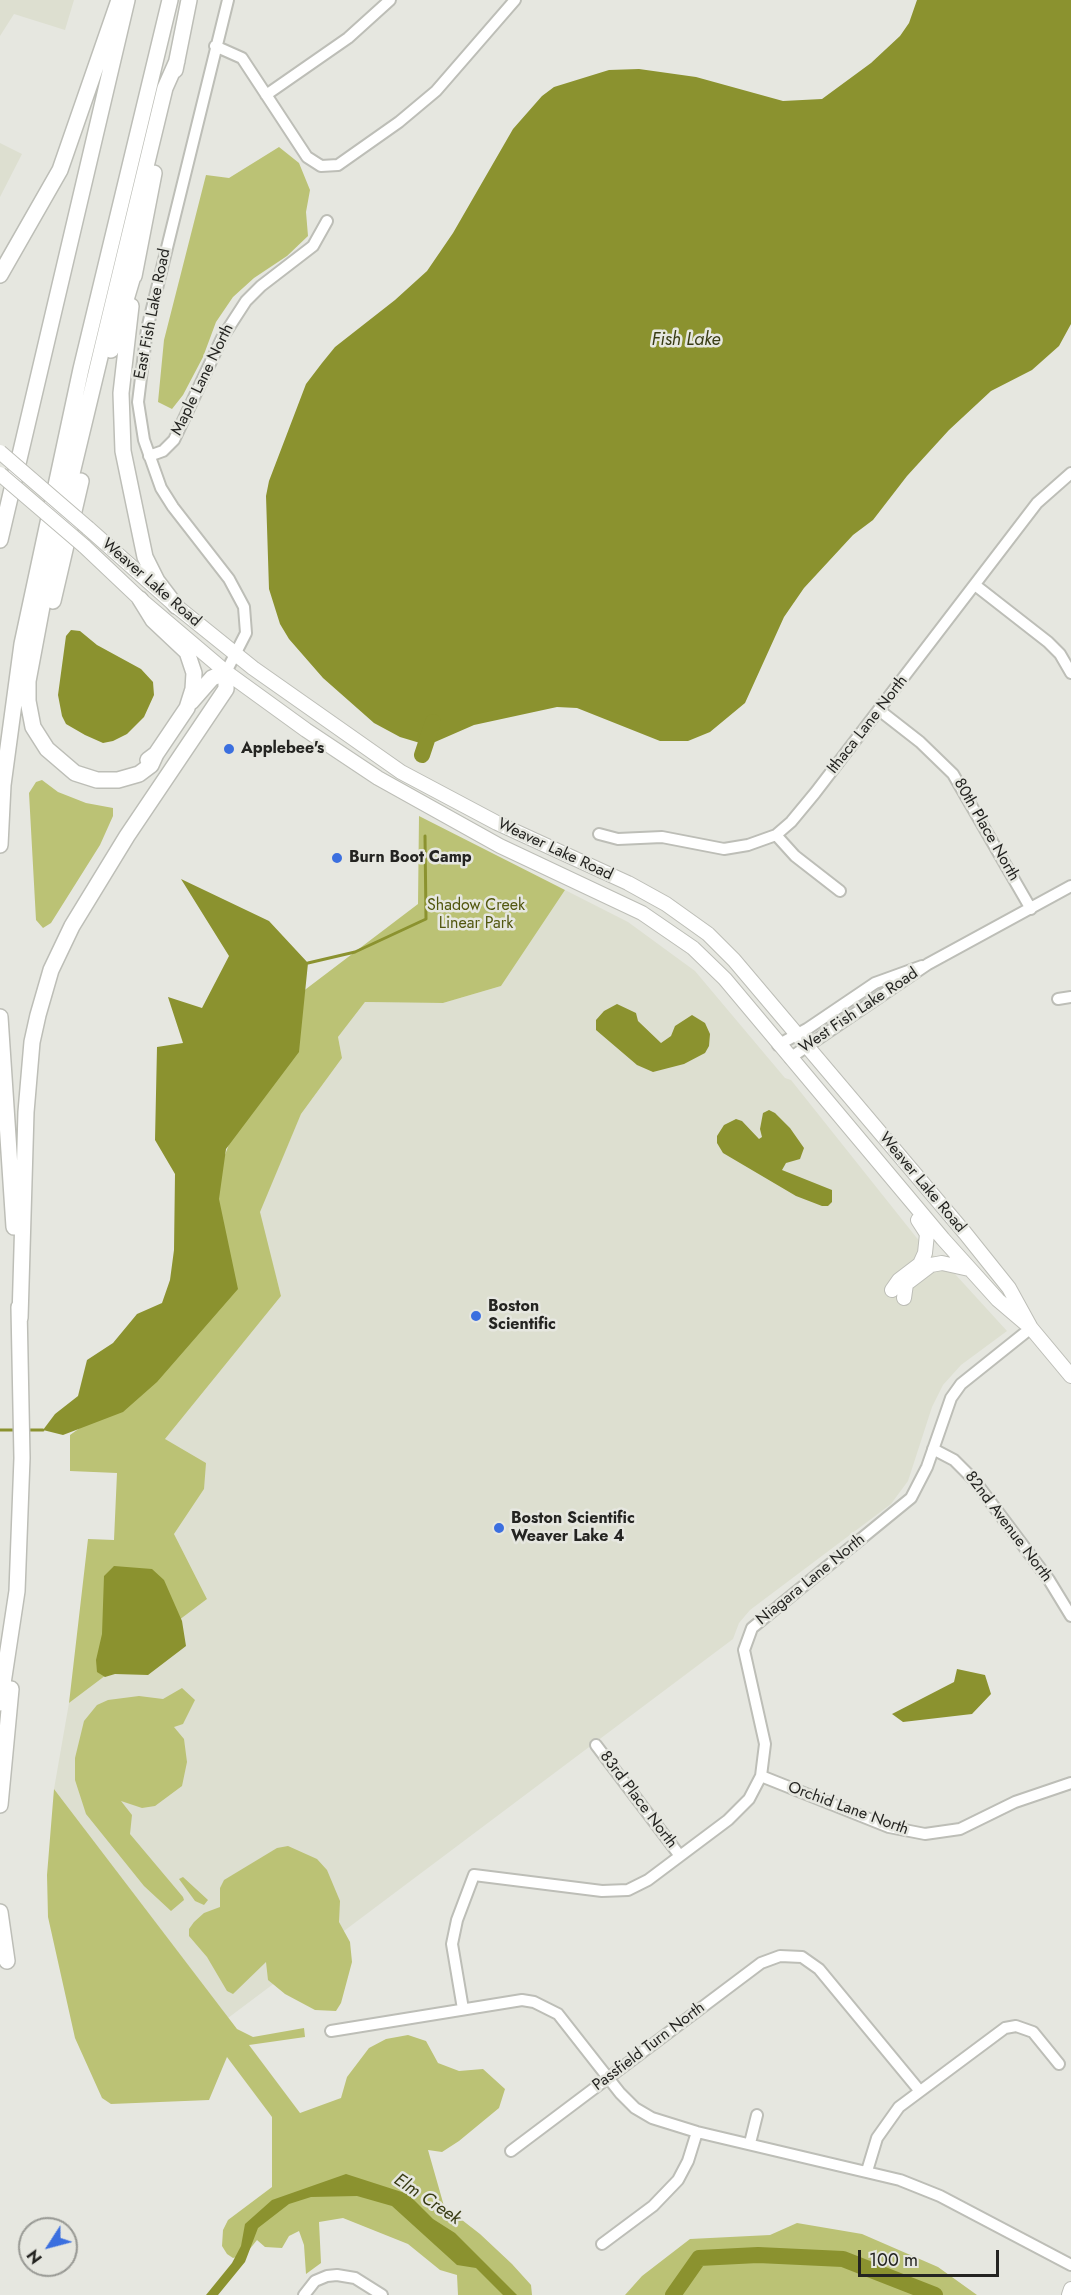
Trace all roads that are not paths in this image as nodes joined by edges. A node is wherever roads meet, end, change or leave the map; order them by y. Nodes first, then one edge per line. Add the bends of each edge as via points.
1 (119, 0) edge
2 (128, 0) edge
3 (170, 0) edge
4 (189, 0) edge
5 (228, 0) edge
6 (390, 0) edge
7 (515, 0) edge
8 (215, 46) junction
9 (177, 61) junction
10 (266, 95) junction
11 (327, 221) dead end
12 (136, 266) junction
13 (0, 275) edge
14 (0, 452) edge
15 (149, 456) junction
16 (1071, 473) edge
17 (0, 474) edge
18 (0, 540) edge
19 (975, 585) junction
20 (140, 599) junction
21 (176, 606) junction
22 (237, 654) junction
23 (226, 672) junction
24 (1071, 673) edge
25 (186, 708) junction
26 (879, 710) junction
27 (156, 754) junction
28 (599, 834) dead end
29 (776, 835) junction
30 (0, 845) edge
31 (1071, 886) edge
32 (840, 891) dead end
33 (1032, 909) junction
34 (928, 964) junction
35 (1071, 997) edge
36 (1058, 999) dead end
37 (0, 1017) edge
38 (798, 1035) junction
39 (778, 1045) junction
40 (808, 1047) junction
41 (789, 1058) junction
42 (896, 1182) junction
43 (970, 1270) junction
44 (20, 1318) junction
45 (1031, 1328) junction
46 (1071, 1376) edge
47 (933, 1449) junction
48 (17, 1590) junction
49 (1071, 1616) edge
50 (0, 1702) edge
51 (596, 1745) dead end
52 (760, 1776) junction
53 (1071, 1783) edge
54 (0, 1805) edge
55 (680, 1856) junction
56 (0, 1912) edge
57 (7, 1961) dead end
58 (463, 2010) junction
59 (331, 2031) dead end
60 (1059, 2064) dead end
61 (607, 2078) junction
62 (919, 2090) junction
63 (757, 2115) dead end
64 (697, 2132) junction
65 (750, 2144) junction
66 (511, 2151) dead end
67 (867, 2170) junction
68 (602, 2244) dead end
69 (1071, 2265) edge
70 (1071, 2289) edge
71 (304, 2295) edge
72 (382, 2295) edge
73 (1069, 2295) edge

1 - 13 highway via 60,170
2 - 18 highway
3 - 30 highway via 81,369 22,644 3,785
4 - 9 highway
5 - 8 street, East Fish Lake Road
6 - 10 street via 348,38
7 - 10 street via 455,72 420,105 338,165 321,166 300,149
8 - 10 street via 242,58
8 - 15 street, East Fish Lake Road via 143,352 139,411
9 - 12 highway
9 - 27 highway via 165,88 49,569 28,681 33,727 47,749 75,772 97,780 118,780 140,774
11 - 15 street, Maple Lane North via 313,246 246,301 222,338 174,440 163,451
12 - 21 highway via 121,393 123,451 145,557
12 - 27 highway via 110,355 48,622 37,714 55,747 82,767 99,772 130,770
14 - 21 main road, Weaver Lake Road, bridge
15 - 22 street, East Fish Lake Road via 167,498 241,600 246,633
16 - 19 street, Ithaca Lane North via 1037,503
17 - 20 main road, Weaver Lake Road, bridge
19 - 24 street via 1048,642
19 - 26 street, Ithaca Lane North
20 - 23 main road, Weaver Lake Road
20 - 25 highway via 153,620 182,646 191,660 194,689
21 - 22 main road, Weaver Lake Road
22 - 23 street, East Fish Lake Road
22 - 38 main road, Weaver Lake Road via 312,711 424,785 497,824 628,883 682,914 734,960
23 - 25 highway via 212,678
23 - 39 main road, Weaver Lake Road via 306,730 426,807 670,930 708,961
23 - 44 highway via 226,689 127,836 72,926 51,970 32,1042
25 - 27 highway
26 - 29 street, Ithaca Lane North via 802,809
26 - 33 street, 80th Place North via 929,749 953,774
28 - 29 street, Ithaca Lane North via 626,840 662,837 724,849
29 - 32 street via 795,856
31 - 33 street, West Fish Lake Road
33 - 34 street, West Fish Lake Road
34 - 38 street, West Fish Lake Road via 875,983
34 - 40 street, West Fish Lake Road
35 - 36 street
37 - 44 highway
38 - 39 street, West Fish Lake Road
38 - 40 main road, Weaver Lake Road
39 - 41 main road, Weaver Lake Road
40 - 41 street, West Fish Lake Road
40 - 45 main road, Weaver Lake Road via 1009,1288
41 - 42 main road, Weaver Lake Road
42 - 43 main road, Weaver Lake Road
42 - 43 main road via 909,1209 925,1229 927,1243 920,1264 899,1280 898,1294 931,1265 956,1264
43 - 45 main road, Weaver Lake Road
44 - 48 highway via 22,1458
45 - 46 main road, Weaver Lake Road
45 - 47 street, Niagara Lane North via 961,1384 942,1416
47 - 49 street, 82nd Avenue North via 959,1464 974,1480
47 - 52 street, Niagara Lane North via 918,1487 902,1508 752,1628 744,1650 763,1724 764,1761
48 - 50 highway
48 - 54 highway
51 - 55 street, 83rd Place North
52 - 53 street, Orchid Lane North via 889,1827 925,1834 960,1829 1015,1802
52 - 55 street, Niagara Lane North via 741,1808
55 - 58 street, Niagara Lane North via 638,1886 615,1891 474,1875 452,1944
56 - 57 highway
58 - 59 street
58 - 61 street via 522,2000 547,2007 568,2025
60 - 62 street via 1033,2032 1016,2026 1005,2028
61 - 62 street, Passfield Turn North via 760,1963 792,1955 811,1962 819,1970
61 - 64 street via 635,2108 652,2118
61 - 66 street, Passfield Turn North
62 - 67 street via 888,2120 877,2138
63 - 65 street
64 - 65 street
64 - 68 street via 688,2161 673,2187
65 - 67 street
67 - 69 street via 940,2196
70 - 73 main road
71 - 72 street via 315,2281 345,2275

